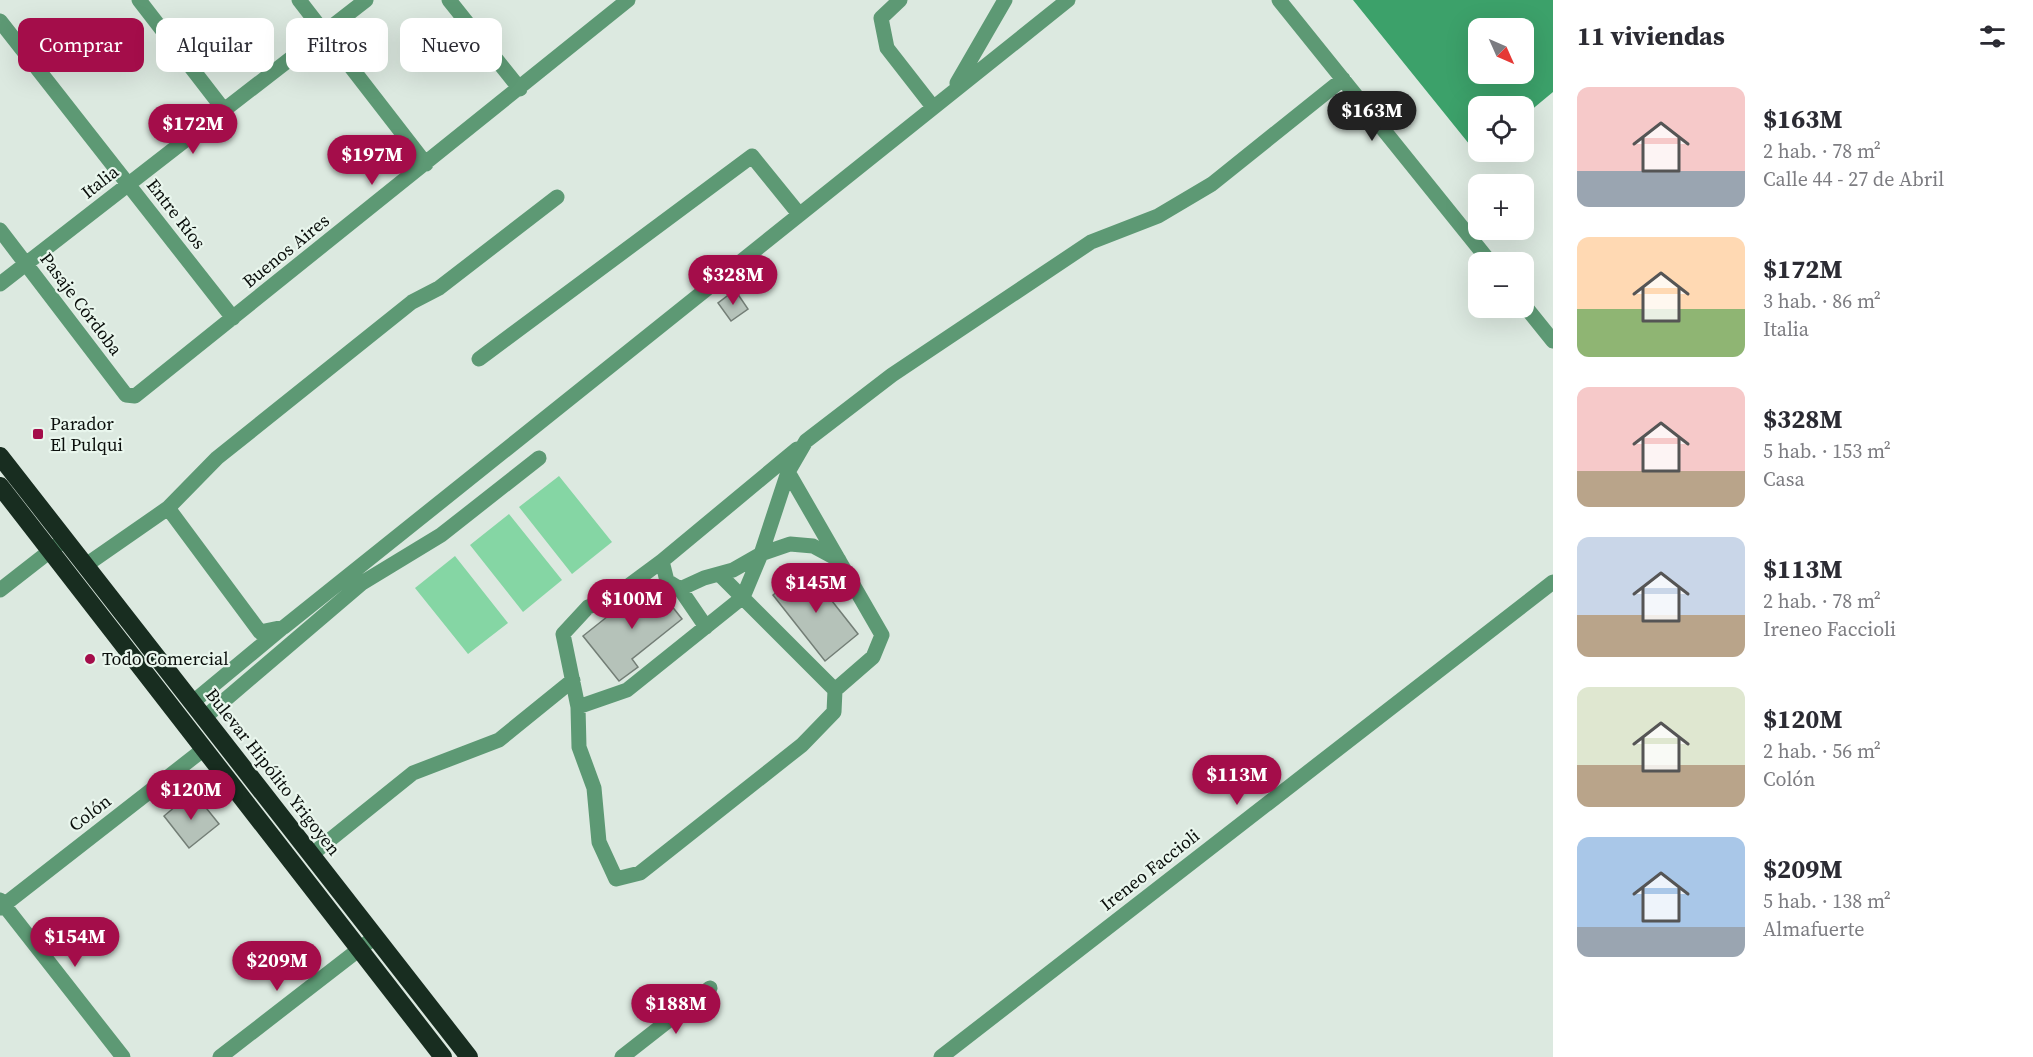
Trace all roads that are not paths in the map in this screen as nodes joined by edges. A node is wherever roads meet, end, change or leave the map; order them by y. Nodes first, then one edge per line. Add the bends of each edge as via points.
1 (139, 0) edge
2 (299, 0) edge
3 (366, 0) edge
4 (449, 0) edge
5 (900, 0) edge
6 (1005, 0) edge
7 (1068, 0) edge
8 (1279, 0) edge
9 (625, 1) edge
10 (314, 18) edge
11 (343, 18) edge
12 (0, 21) edge
13 (286, 62) edge
14 (356, 72) edge
15 (1343, 79) junction
16 (519, 89) junction
17 (953, 92) junction
18 (933, 107) junction
19 (224, 110) junction
20 (426, 164) junction
21 (129, 185) junction
22 (557, 197) dead end
23 (799, 214) junction
24 (0, 230) edge
25 (1482, 252) edge
26 (27, 264) junction
27 (0, 285) edge
28 (1534, 317) edge
29 (233, 318) junction
30 (1553, 341) edge
31 (479, 359) dead end
32 (135, 396) joint
33 (806, 441) junction
34 (0, 456) edge
35 (539, 458) dead end
36 (788, 472) junction
37 (0, 486) edge
38 (168, 508) junction
39 (66, 540) junction
40 (50, 551) junction
41 (761, 554) junction
42 (839, 560) junction
43 (662, 561) junction
44 (86, 566) junction
45 (719, 574) junction
46 (1553, 582) edge
47 (680, 589) junction
48 (0, 590) edge
49 (743, 597) junction
50 (284, 627) junction
51 (706, 627) junction
52 (573, 680) junction
53 (835, 690) junction
54 (193, 702) junction
55 (579, 707) junction
56 (205, 717) junction
57 (204, 749) junction
58 (311, 855) junction
59 (1, 904) edge
60 (375, 937) junction
61 (356, 951) junction
62 (710, 987) dead end
63 (123, 1057) edge
64 (220, 1057) edge
65 (443, 1057) edge
66 (469, 1057) edge
67 (622, 1057) edge
68 (941, 1057) edge

1 - 19 street
2 - 10 street
3 - 11 street, Italia
4 - 16 street
5 - 18 street via 881,18 887,48
6 - 17 street
7 - 17 street
8 - 15 street
9 - 16 street, Buenos Aires
12 - 21 street, Entre Ríos
13 - 19 street, Italia
14 - 20 street
15 - 25 street
15 - 33 street via 1212,184 1158,216 1091,242 892,375
16 - 20 street, Buenos Aires
17 - 18 street
18 - 23 street
19 - 21 street, Italia
20 - 29 street, Buenos Aires
21 - 26 street, Italia
21 - 29 street, Entre Ríos
22 - 38 street via 439,288 412,302 217,458
23 - 31 street via 752,156
23 - 50 street
24 - 26 street, Pasaje Córdoba
26 - 27 street, Italia
26 - 32 street, Pasaje Córdoba via 126,395
28 - 30 street
29 - 32 street, Buenos Aires
33 - 36 street
33 - 43 street
34 - 39 highway, Bulevar Hipólito Yrigoyen
35 - 56 street via 441,535 362,583
36 - 41 street
36 - 42 street
37 - 40 highway
38 - 44 street
38 - 50 street via 260,632
39 - 40 street
39 - 44 highway, Bulevar Hipólito Yrigoyen
40 - 48 street
40 - 57 highway
41 - 42 street via 790,544 813,546
41 - 45 street
41 - 49 street
42 - 53 street via 882,635 873,657
43 - 47 street via 667,581
43 - 52 street via 612,598 588,608 563,634
44 - 54 highway, Bulevar Hipólito Yrigoyen
45 - 47 street
45 - 49 street
46 - 68 street, Ireneo Faccioli
47 - 51 street
49 - 51 street
49 - 53 street
50 - 54 street
51 - 55 street via 627,690
52 - 55 street
52 - 58 street via 499,740 413,773
53 - 55 street via 834,712 802,745 640,873 616,879 598,842 594,788 579,747
54 - 56 highway, Bulevar Hipólito Yrigoyen
56 - 58 highway, Bulevar Hipólito Yrigoyen
57 - 59 street, Colón
57 - 61 highway
58 - 60 highway, Bulevar Hipólito Yrigoyen
59 - 63 street
60 - 61 street
60 - 66 highway, Bulevar Hipólito Yrigoyen
61 - 64 street
61 - 65 highway
62 - 67 street

